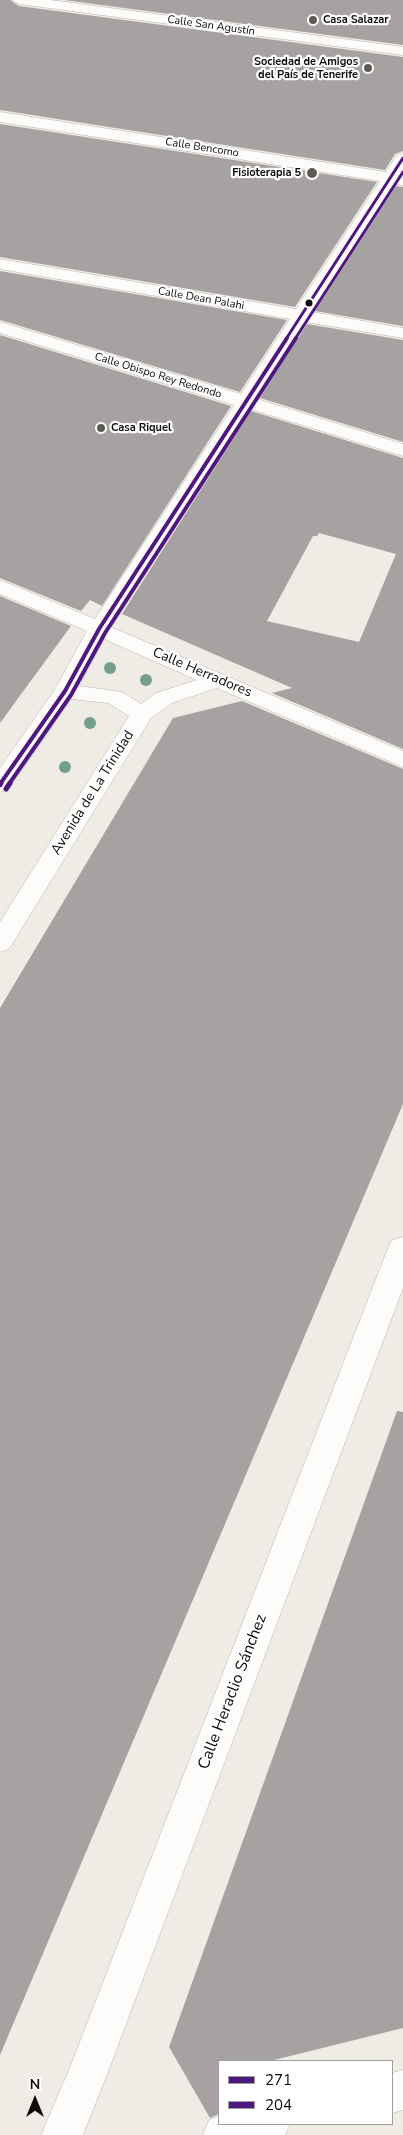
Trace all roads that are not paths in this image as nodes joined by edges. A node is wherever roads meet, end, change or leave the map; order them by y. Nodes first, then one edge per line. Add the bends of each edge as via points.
1 (19, 0) edge
2 (403, 51) edge
3 (0, 117) edge
4 (403, 158) edge
5 (397, 179) edge
6 (0, 264) edge
7 (301, 316) junction
8 (0, 327) edge
9 (403, 333) edge
10 (245, 402) junction
11 (403, 450) edge
12 (0, 586) edge
13 (99, 629) junction
14 (218, 680) junction
15 (65, 691) junction
16 (142, 714) junction
17 (403, 760) edge
18 (0, 786) edge
19 (0, 943) edge
20 (403, 1248) edge
21 (265, 2125) edge
22 (62, 2135) edge
23 (224, 2135) edge

1 - 2 street, Calle San Agustín
3 - 5 street, Calle Bencomo
4 - 5 street
5 - 7 street
6 - 7 street, Calle Dean Palahi
7 - 9 street, Calle Dean Palahi
7 - 10 street
8 - 10 street, Calle Obispo Rey Redondo
10 - 11 street, Calle Obispo Rey Redondo
10 - 13 street
12 - 13 street, Calle Herradores
13 - 14 street, Calle Herradores
13 - 15 street
14 - 16 street, Avenida de La Trinidad via 164,698
14 - 17 street, Calle Herradores
15 - 16 street via 114,698
15 - 18 street
16 - 19 street, Avenida de La Trinidad
20 - 22 street, Calle Heraclio Sánchez
21 - 23 street

